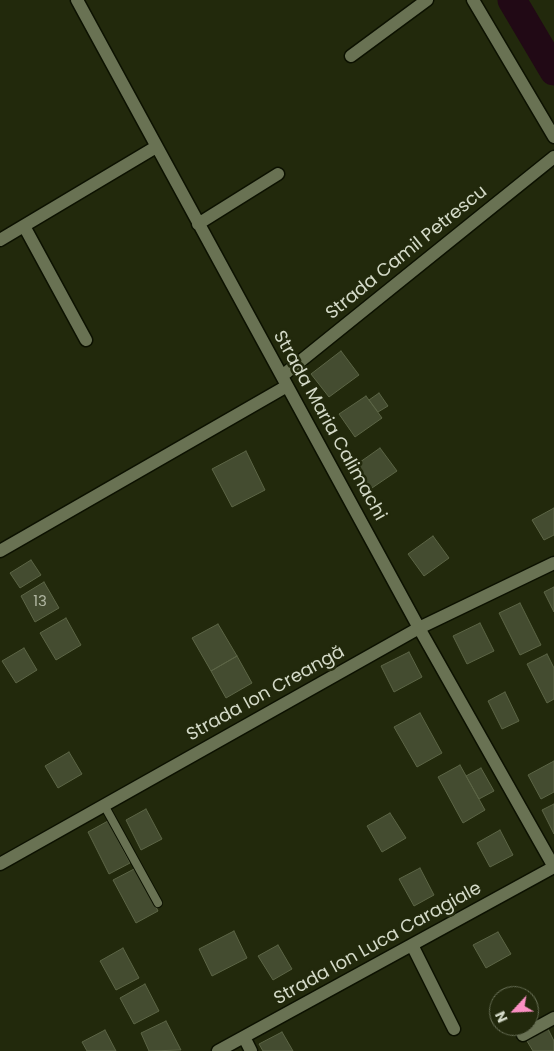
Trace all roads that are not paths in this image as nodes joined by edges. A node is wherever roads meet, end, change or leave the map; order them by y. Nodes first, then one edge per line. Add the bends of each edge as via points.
1 (77, 0) edge
2 (427, 0) edge
3 (473, 0) edge
4 (351, 56) dead end
5 (554, 137) edge
6 (156, 147) junction
7 (554, 157) edge
8 (278, 174) dead end
9 (198, 224) junction
10 (24, 226) junction
11 (0, 240) edge
12 (86, 340) dead end
13 (284, 381) junction
14 (0, 551) edge
15 (554, 563) edge
16 (419, 628) junction
17 (104, 805) junction
18 (0, 864) edge
19 (554, 867) edge
20 (158, 903) dead end
21 (412, 945) junction
22 (554, 1018) edge
23 (539, 1026) edge
24 (454, 1029) dead end
25 (244, 1037) junction
26 (218, 1051) edge
27 (251, 1051) edge

1 - 6 street, Strada Maria Calimachi
2 - 4 street
3 - 5 street
6 - 9 street, Strada Maria Calimachi
6 - 10 street
7 - 13 street, Strada Camil Petrescu
8 - 9 street
9 - 13 street, Strada Maria Calimachi
10 - 11 street
10 - 12 street
13 - 14 street, Strada Camil Petrescu
13 - 16 street, Strada Maria Calimachi
15 - 16 street, Strada Ion Creangă
16 - 17 street, Strada Ion Creangă
16 - 19 street, Strada Maria Calimachi
17 - 18 street, Strada Ion Creangă
17 - 20 lane
19 - 21 street, Strada Ion Luca Caragiale
21 - 24 street
21 - 25 street, Strada Ion Luca Caragiale
22 - 23 street
25 - 26 street, Strada Ion Luca Caragiale
25 - 27 street

